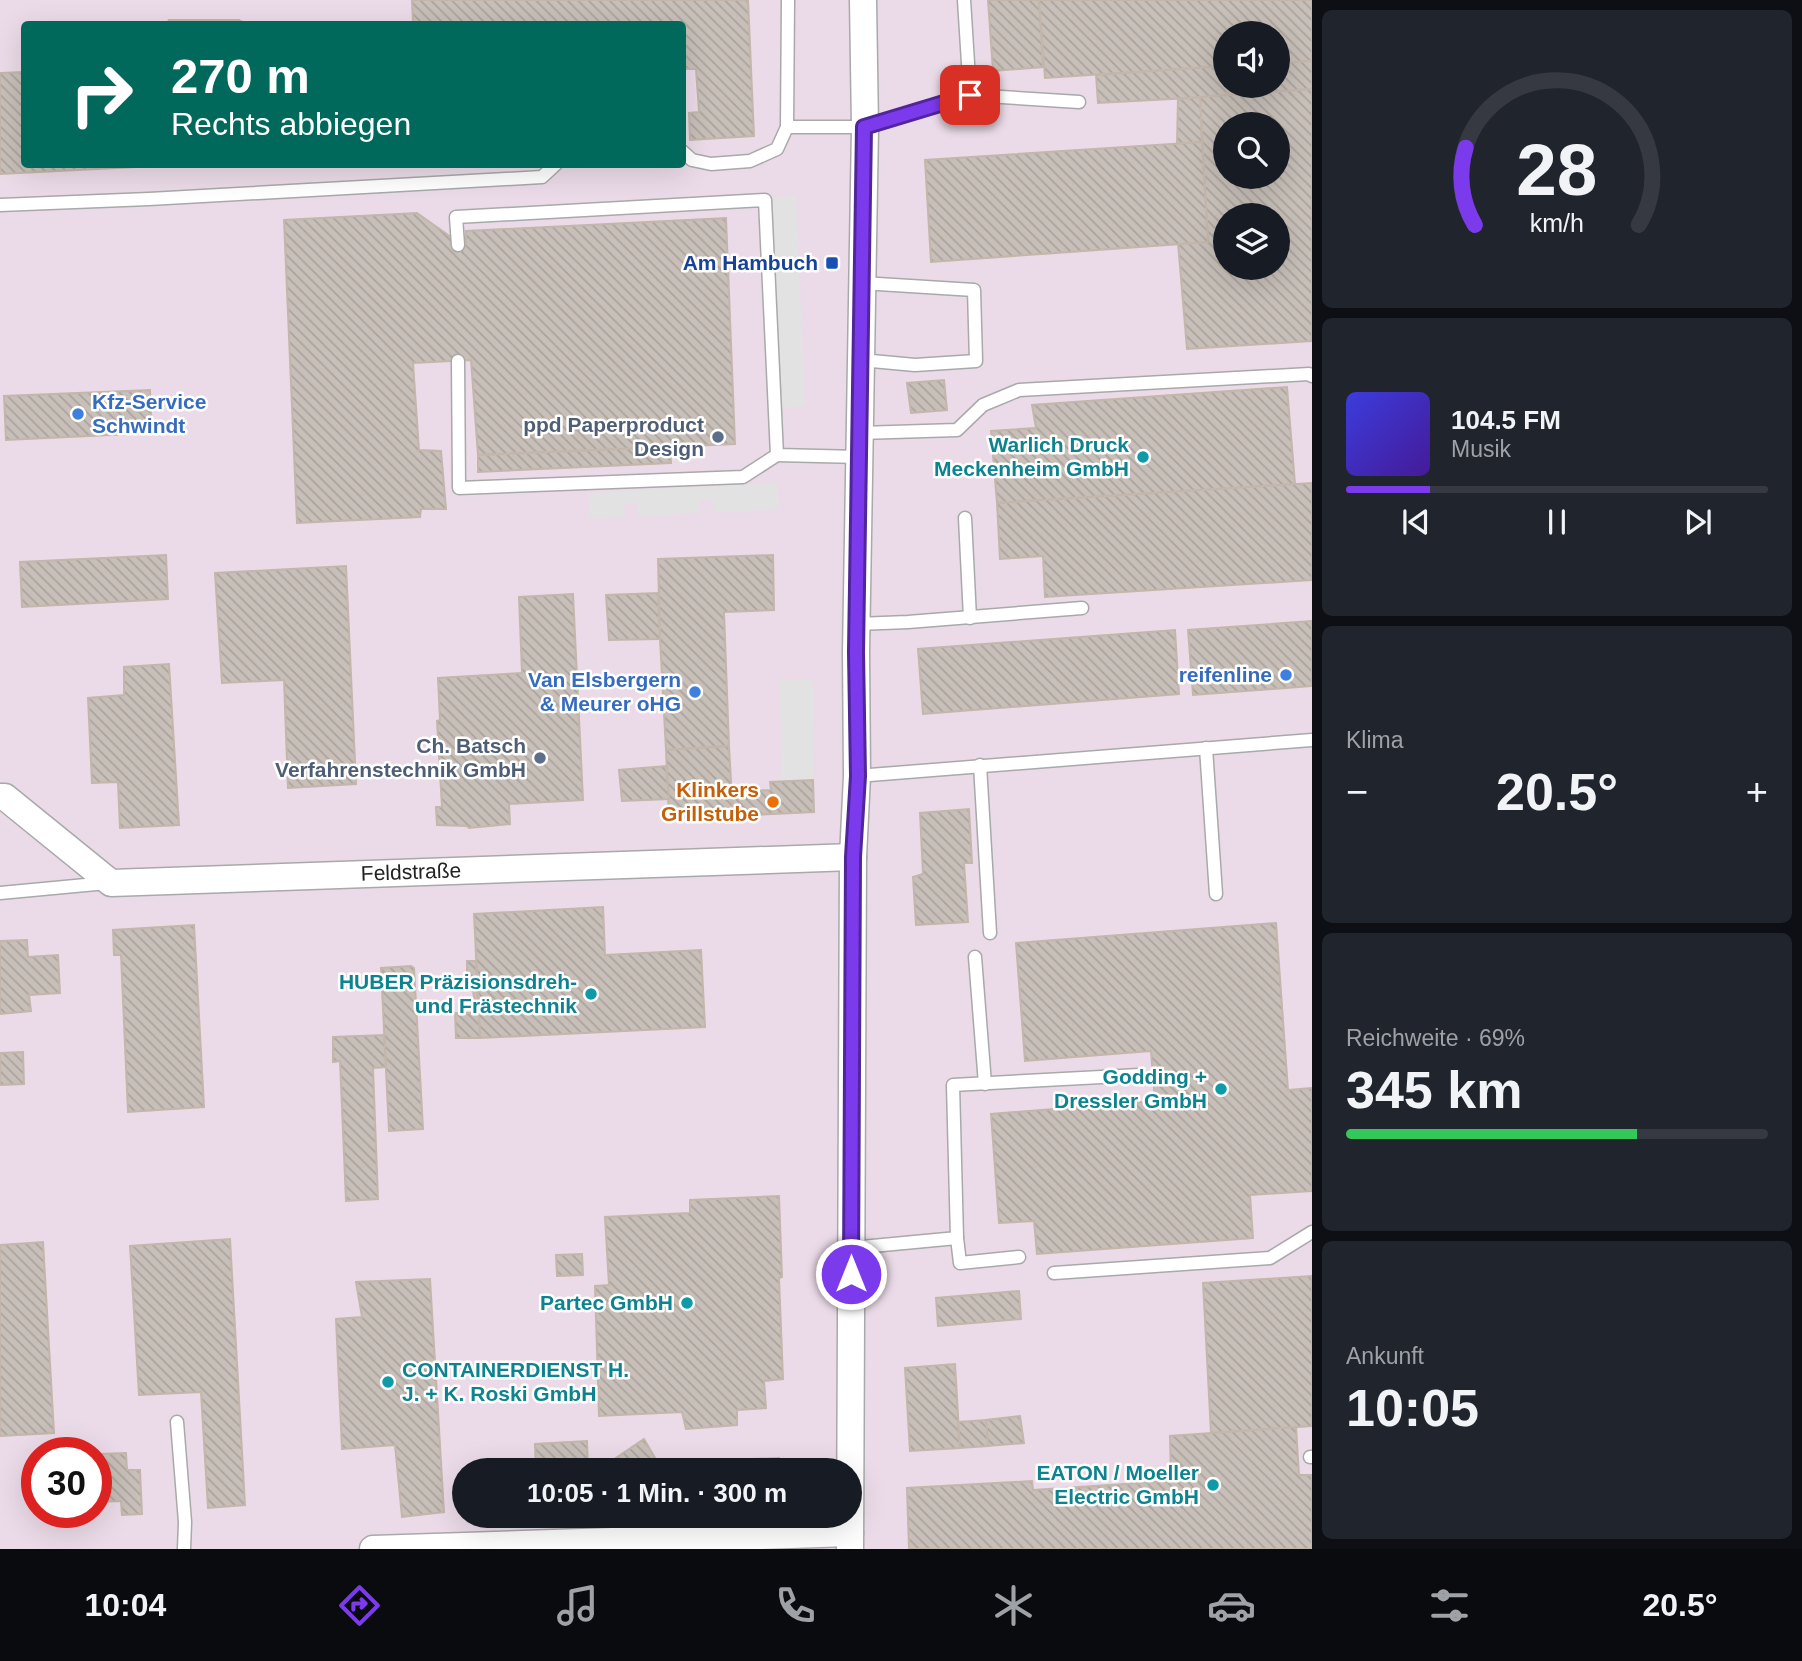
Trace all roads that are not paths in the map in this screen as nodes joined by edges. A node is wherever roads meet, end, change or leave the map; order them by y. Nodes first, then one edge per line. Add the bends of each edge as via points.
1 (788, 0) edge
2 (863, 0) edge
3 (964, 0) edge
4 (970, 95) junction
5 (1079, 102) dead end
6 (787, 127) junction
7 (864, 127) junction
8 (686, 155) edge
9 (551, 168) edge
10 (0, 205) edge
11 (458, 245) dead end
12 (862, 283) junction
13 (861, 360) junction
14 (458, 361) dead end
15 (1312, 376) edge
16 (860, 445) junction
17 (777, 455) junction
18 (965, 518) dead end
19 (1082, 608) dead end
20 (970, 618) junction
21 (857, 624) junction
22 (1312, 740) edge
23 (1206, 748) junction
24 (980, 765) junction
25 (858, 776) junction
26 (0, 797) edge
27 (853, 857) junction
28 (110, 883) junction
29 (0, 893) edge
30 (1216, 894) dead end
31 (990, 933) dead end
32 (975, 957) dead end
33 (1139, 1075) dead end
34 (985, 1084) junction
35 (1312, 1232) edge
36 (957, 1238) junction
37 (851, 1248) junction
38 (1019, 1257) dead end
39 (1054, 1273) dead end
40 (177, 1422) dead end
41 (850, 1541) edge
42 (184, 1549) edge
43 (373, 1549) edge

1 - 6 lane
2 - 7 street
3 - 4 lane
4 - 5 lane
4 - 7 lane
6 - 7 lane
6 - 8 lane via 777,149 750,161 710,164
7 - 12 street
9 - 10 lane via 541,177
11 - 17 lane via 456,217 765,200
12 - 13 street
12 - 13 lane via 974,290 976,361 915,365
13 - 16 street
14 - 17 lane via 459,488 743,477
15 - 16 lane via 1019,390 983,405 957,430
16 - 17 lane
16 - 21 street
18 - 20 lane
19 - 20 lane
20 - 21 lane
21 - 25 street
22 - 23 lane
23 - 24 lane
23 - 30 lane
24 - 25 lane
24 - 31 lane
25 - 27 street
26 - 28 street
27 - 28 street, Feldstraße
27 - 37 street
28 - 29 lane
32 - 34 lane
33 - 34 lane
34 - 36 lane via 953,1085
35 - 39 lane via 1270,1258
36 - 37 lane
36 - 38 lane via 960,1263
37 - 41 street
40 - 42 lane
41 - 43 street

